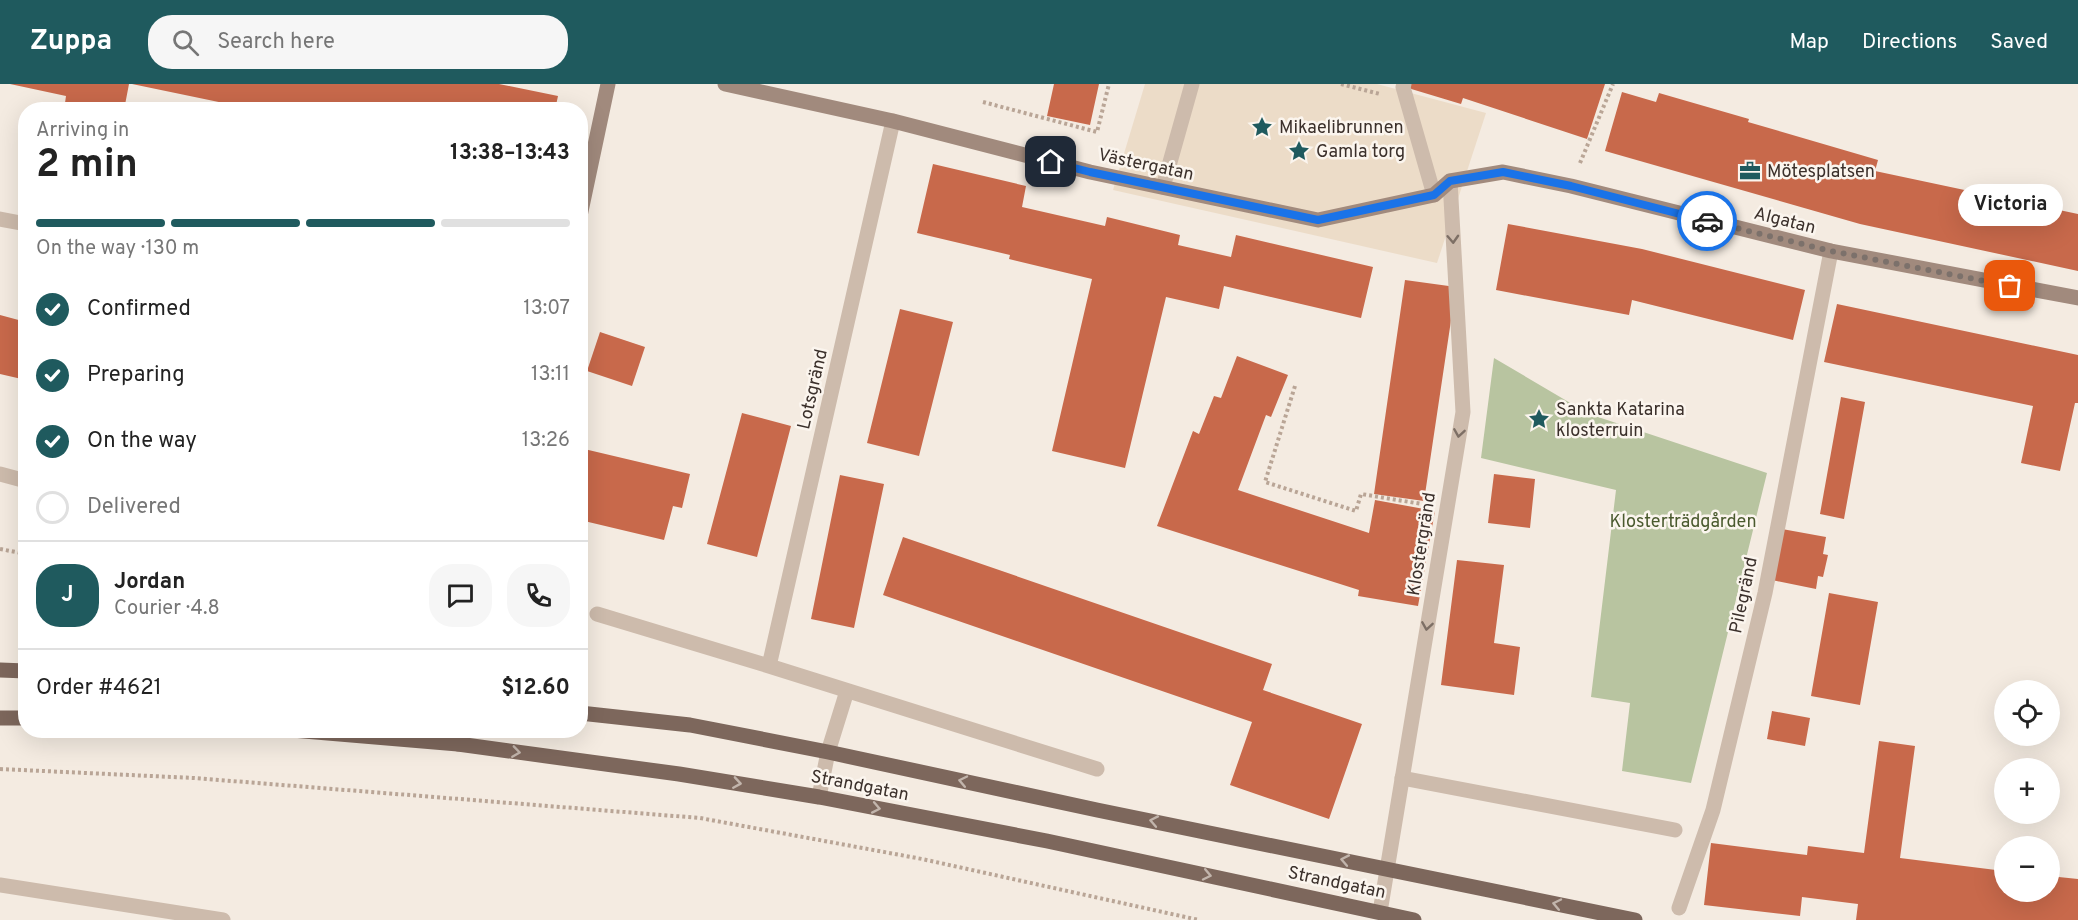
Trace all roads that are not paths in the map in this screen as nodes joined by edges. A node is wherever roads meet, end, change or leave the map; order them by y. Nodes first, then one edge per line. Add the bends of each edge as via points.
1 (608, 84) edge
2 (725, 84) edge
3 (1192, 84) edge
4 (1404, 84) edge
5 (893, 121) junction
6 (588, 178) edge
7 (1450, 181) junction
8 (1163, 187) junction
9 (1434, 195) junction
10 (0, 219) edge
11 (18, 222) edge
12 (1831, 251) junction
13 (2078, 298) edge
14 (0, 474) edge
15 (18, 479) edge
16 (597, 614) dead end
17 (769, 666) junction
18 (0, 670) edge
19 (18, 671) edge
20 (847, 691) junction
21 (588, 714) edge
22 (0, 718) edge
23 (18, 718) edge
24 (465, 738) edge
25 (828, 752) junction
26 (1097, 769) dead end
27 (1402, 778) junction
28 (819, 797) junction
29 (1675, 830) dead end
30 (1388, 868) junction
31 (0, 885) edge
32 (1679, 908) dead end
33 (1380, 912) junction
34 (223, 920) edge
35 (1414, 920) edge
36 (1635, 920) edge

1 - 6 street
2 - 5 street, Västergatan
3 - 8 street
4 - 9 street
5 - 8 street, Västergatan
5 - 17 street, Lotsgränd
7 - 9 street, Västergatan
7 - 12 street, Algatan via 1503,172
7 -> 27 street, Klostergränd via 1462,412
8 - 9 street, Västergatan via 1318,220
10 - 11 street
12 - 13 street, Algatan
12 - 32 street, Pilegränd via 1765,593 1713,810
14 - 15 street
16 - 17 street
17 - 20 street
18 - 19 main road
20 - 25 street
20 - 26 street
21 - 25 main road, Strandgatan via 690,725
22 - 23 main road
24 -> 28 main road, Strandgatan
25 - 28 street
30 -> 25 main road, Strandgatan
27 - 29 street
27 - 30 street, Klostergränd
28 -> 33 main road, Strandgatan
30 - 33 street, Klostergränd
36 -> 30 main road, Strandgatan
31 - 34 street
33 - 35 main road, Strandgatan

